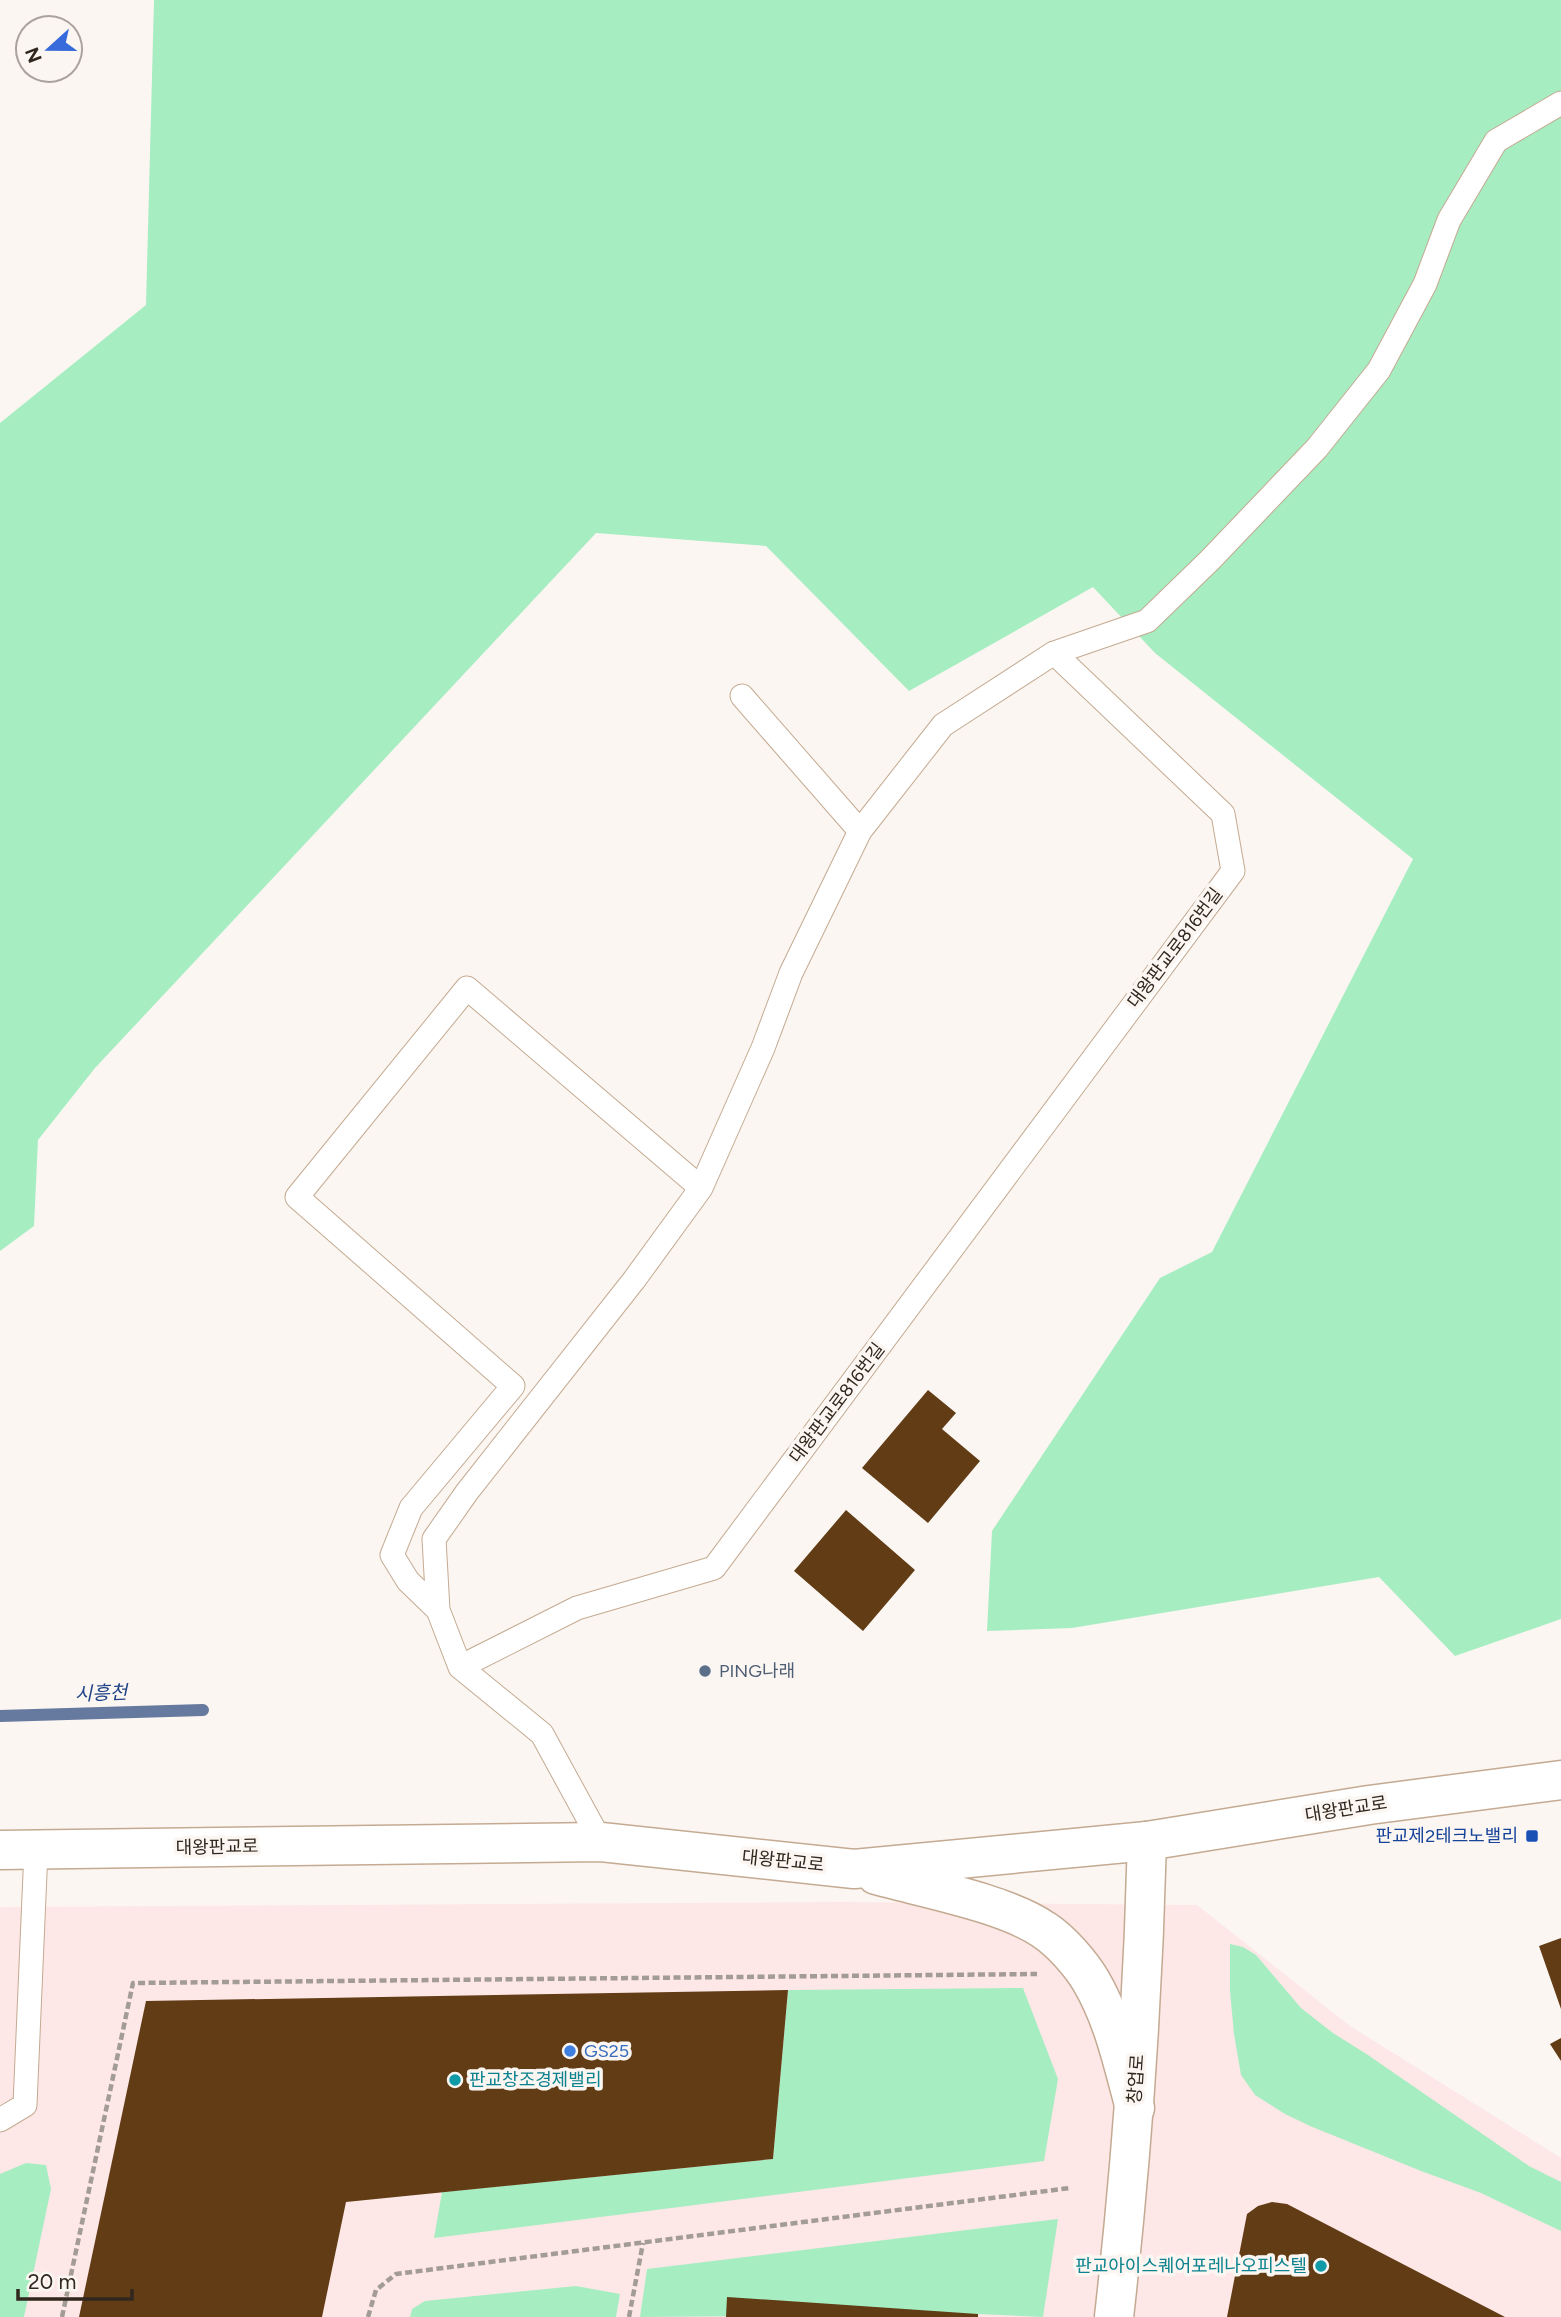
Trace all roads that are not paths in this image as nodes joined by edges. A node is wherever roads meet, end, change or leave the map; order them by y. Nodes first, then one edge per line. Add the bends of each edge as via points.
1 (1561, 103) edge
2 (1054, 653) junction
3 (742, 696) dead end
4 (860, 831) junction
5 (702, 1188) junction
6 (438, 1610) junction
7 (460, 1667) junction
8 (1561, 1780) edge
9 (1147, 1841) junction
10 (601, 1842) junction
11 (18, 1850) edge
12 (854, 1869) junction
13 (1135, 2108) junction
14 (0, 2120) edge
15 (1114, 2317) edge

1 - 2 lane via 1496,141 1449,220 1425,284 1378,370 1317,448 1147,621
2 - 4 lane via 943,725
2 - 7 lane, 대왕판교로816번길 via 1223,814 1233,871 714,1568 577,1608
3 - 4 lane
4 - 5 lane via 791,973
5 - 6 lane via 434,1539
5 - 6 lane via 467,988 297,1197 513,1386 411,1508 392,1555 408,1581
6 - 7 lane
7 - 10 lane via 542,1734
8 - 9 main road, 대왕판교로
9 - 12 main road, 대왕판교로
9 - 13 main road, 창업로
10 - 11 main road, 대왕판교로
10 - 12 main road, 대왕판교로
11 - 14 lane via 25,2105
12 - 13 main road via 975,1902 1045,1930 1091,1979 1112,2025
13 - 15 main road, 창업로

